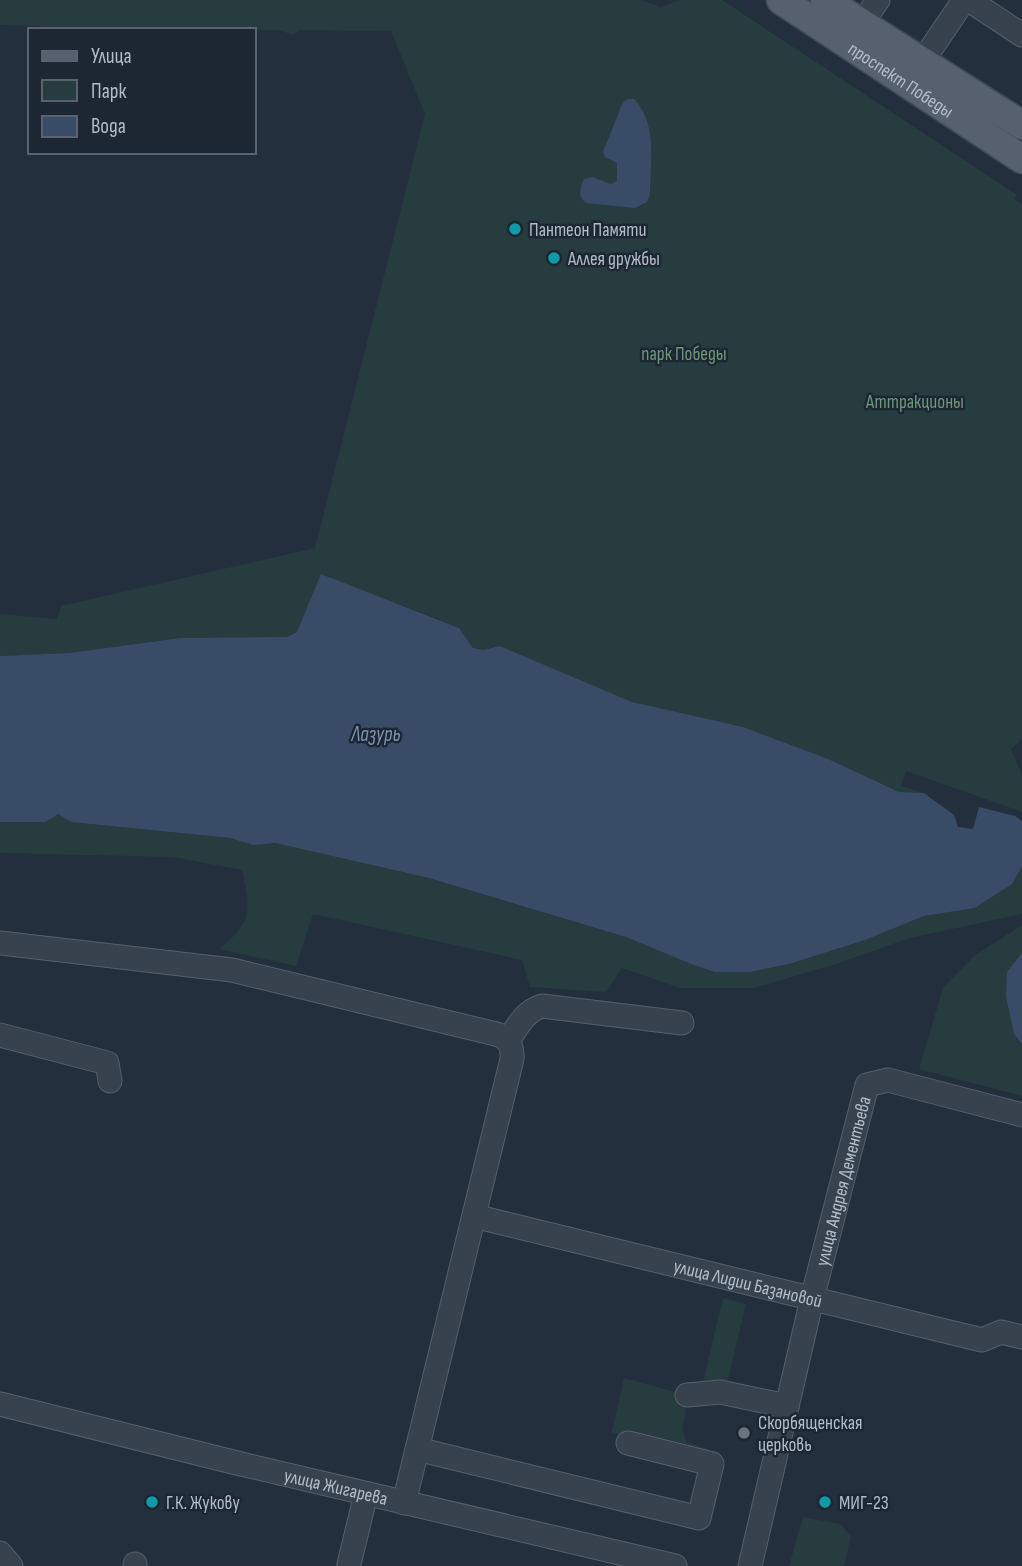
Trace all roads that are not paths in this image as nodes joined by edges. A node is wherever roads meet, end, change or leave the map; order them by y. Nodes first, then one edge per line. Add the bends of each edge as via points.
1 (781, 0) edge
2 (825, 0) edge
3 (878, 0) edge
4 (964, 0) edge
5 (969, 0) edge
6 (855, 34) junction
7 (1022, 35) edge
8 (922, 62) junction
9 (1022, 124) edge
10 (1022, 159) edge
11 (0, 943) edge
12 (682, 1023) dead end
13 (0, 1035) edge
14 (508, 1041) junction
15 (110, 1081) dead end
16 (1022, 1115) edge
17 (474, 1216) junction
18 (812, 1299) junction
19 (1022, 1337) edge
20 (687, 1395) dead end
21 (0, 1404) edge
22 (787, 1406) junction
23 (628, 1443) dead end
24 (417, 1449) junction
25 (366, 1494) junction
26 (404, 1503) junction
27 (0, 1553) edge
28 (349, 1564) dead end
29 (11, 1566) edge
30 (675, 1566) edge
31 (750, 1566) edge

1 - 6 main road, проспект Победы
2 - 6 main road, проспект Победы
3 - 6 street
4 - 8 street
5 - 7 street
6 - 8 main road, проспект Победы
6 - 10 main road, проспект Победы
8 - 9 main road, проспект Победы
11 - 14 street via 207,958 232,970 496,1034
12 - 14 street via 542,1006 527,1014
13 - 15 street via 107,1063
14 - 17 street via 512,1059
16 - 18 street, улица Андрея Дементьева via 905,1083 888,1080 867,1085
17 - 18 street, улица Лидии Базановой
17 - 24 street
18 - 19 street, улица Лидии Базановой via 982,1340 1001,1332
18 - 22 street, улица Андрея Дементьева
20 - 22 street via 720,1392
21 - 25 street, улица Жигарева
22 - 31 street, улица Андрея Дементьева
23 - 24 street via 712,1464 699,1518
24 - 26 street
25 - 26 street, улица Жигарева
25 - 28 street
26 - 30 street, улица Жигарева
27 - 29 street

